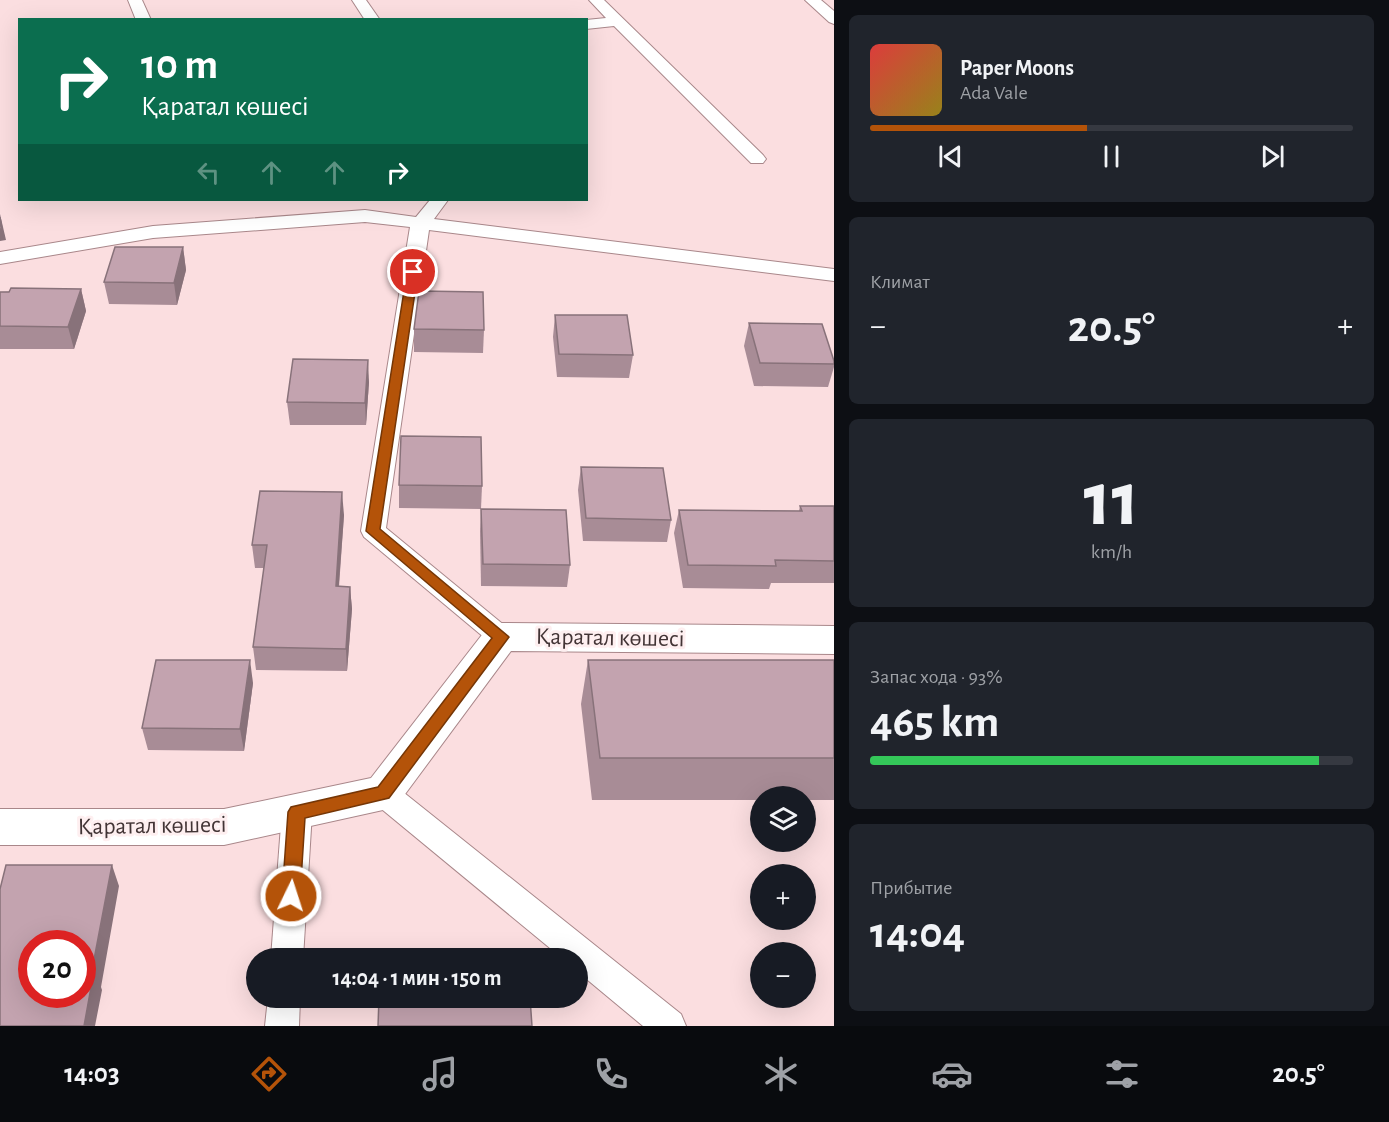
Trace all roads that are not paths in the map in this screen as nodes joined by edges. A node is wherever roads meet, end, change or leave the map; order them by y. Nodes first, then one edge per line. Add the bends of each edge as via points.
1 (135, 0) edge
2 (359, 0) edge
3 (597, 0) edge
4 (812, 0) edge
5 (143, 18) edge
6 (372, 18) edge
7 (834, 18) edge
8 (618, 21) junction
9 (588, 25) edge
10 (757, 159) dead end
11 (438, 201) edge
12 (420, 224) junction
13 (0, 258) edge
14 (834, 275) edge
15 (501, 637) junction
16 (834, 640) edge
17 (383, 793) junction
18 (297, 812) junction
19 (0, 827) edge
20 (288, 948) edge
21 (283, 1008) edge
22 (282, 1026) edge
23 (669, 1026) edge

1 - 5 lane
2 - 6 lane
3 - 8 lane
4 - 7 lane
8 - 9 lane
8 - 10 lane
11 - 12 lane
12 - 13 lane via 365,216 153,232
12 - 14 lane
12 - 15 lane via 373,531
15 - 16 street, Қаратал көшесі
15 - 17 street, Қаратал көшесі
17 - 18 street, Қаратал көшесі
17 - 23 lane
18 - 19 street, Қаратал көшесі via 224,827
18 - 20 lane
21 - 22 lane

